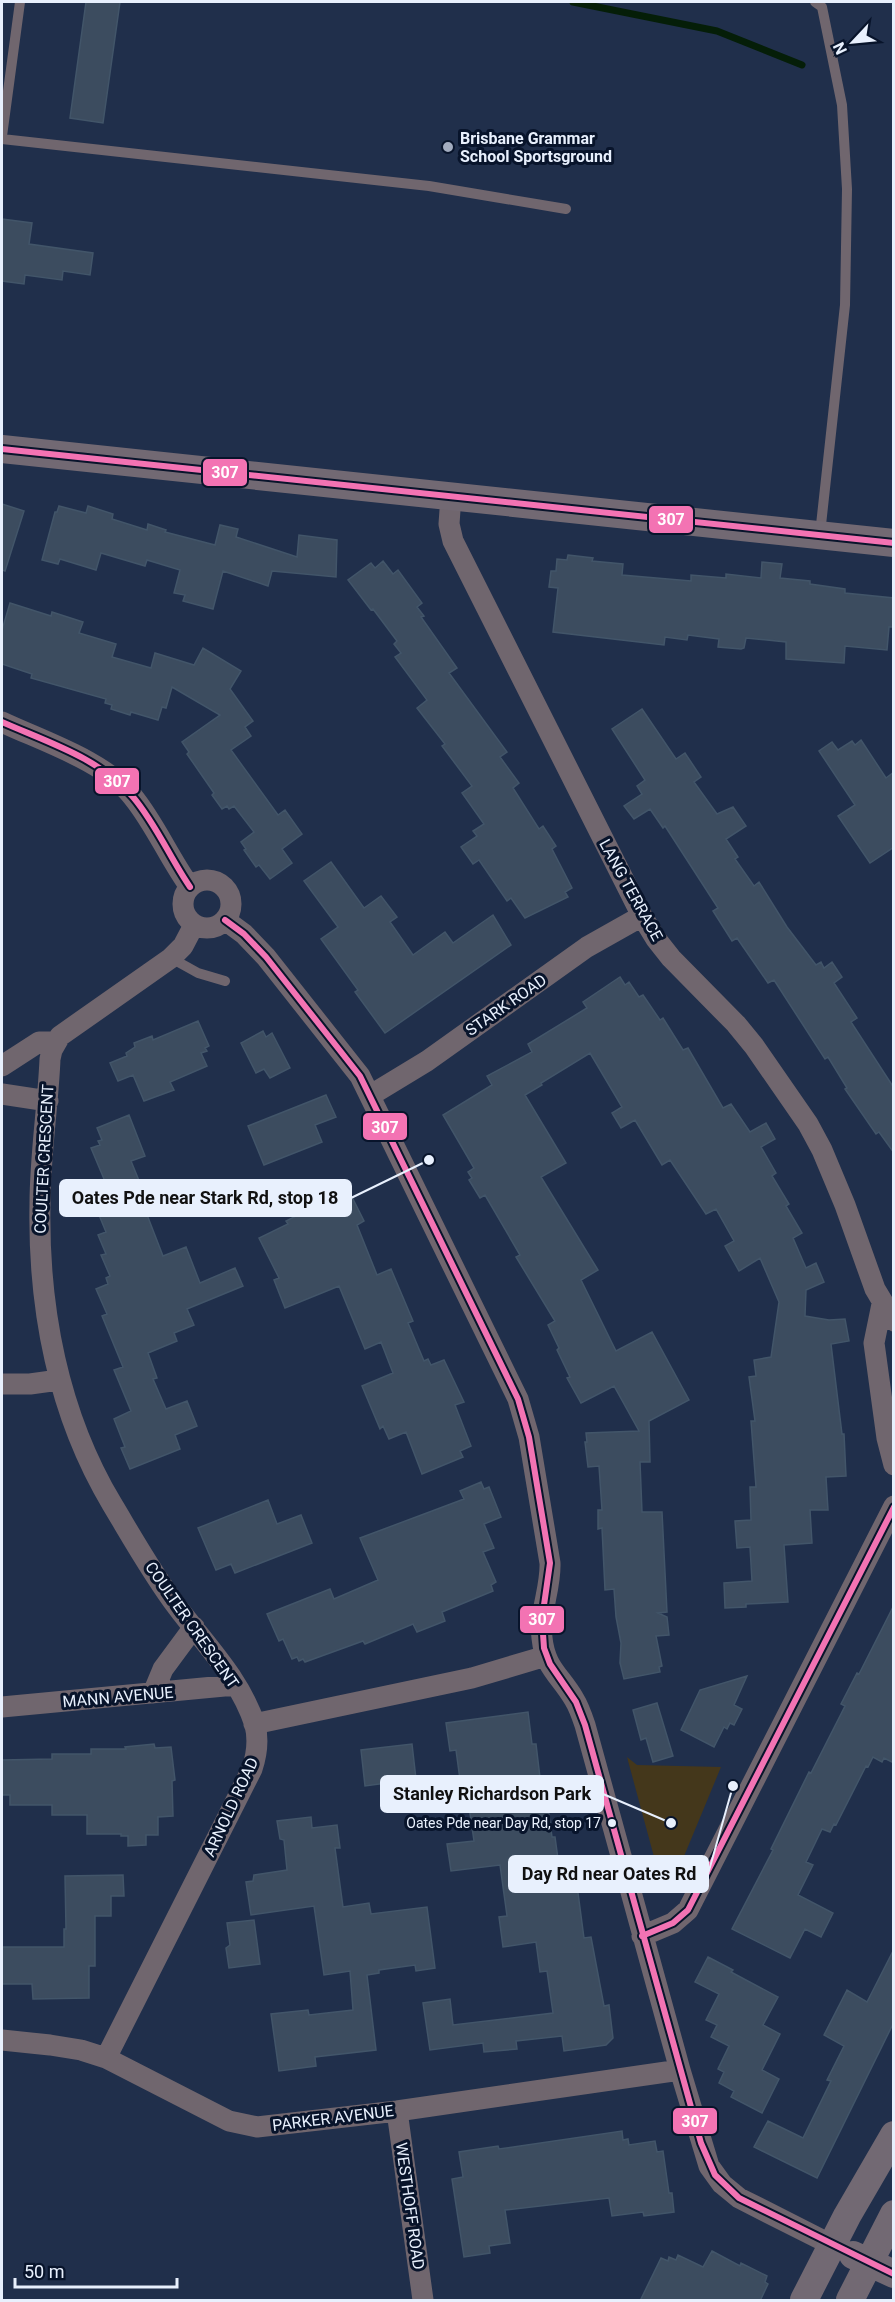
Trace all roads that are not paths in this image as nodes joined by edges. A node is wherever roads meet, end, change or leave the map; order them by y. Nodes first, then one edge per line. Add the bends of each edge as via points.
1 (20, 2) edge
2 (821, 4) edge
3 (2, 138) edge
4 (566, 209) dead end
5 (2, 449) edge
6 (451, 496) junction
7 (820, 535) junction
8 (894, 543) edge
9 (2, 722) edge
10 (190, 887) junction
11 (642, 916) junction
12 (225, 920) junction
13 (194, 925) junction
14 (171, 958) junction
15 (225, 981) dead end
16 (56, 1042) junction
17 (2, 1066) edge
18 (2, 1094) edge
19 (371, 1095) junction
20 (48, 1101) junction
21 (888, 1312) edge
22 (59, 1380) junction
23 (2, 1384) edge
24 (894, 1465) edge
25 (894, 1506) edge
26 (194, 1627) junction
27 (546, 1656) junction
28 (235, 1685) junction
29 (153, 1693) junction
30 (2, 1707) edge
31 (254, 1724) junction
32 (642, 1936) junction
33 (2, 2040) edge
34 (106, 2058) junction
35 (680, 2070) junction
36 (397, 2110) junction
37 (894, 2135) edge
38 (894, 2214) edge
39 (832, 2245) junction
40 (881, 2268) edge
41 (423, 2301) edge
42 (804, 2301) edge
43 (850, 2301) edge

1 - 3 lane
2 - 7 lane via 842,105 847,189 845,305
3 - 4 lane via 429,186
5 - 6 main road
6 - 7 main road
6 - 11 street, LANG TERRACE via 449,524 453,542
7 - 8 main road
9 - 10 street via 98,767 123,785
10 - 12 street via 204,880 226,889 231,905
10 - 13 street via 182,907
11 - 19 street, STARK ROAD via 587,947 427,1061
11 - 21 street, LANG TERRACE via 671,958 754,1046 808,1124 845,1205 866,1268
12 - 13 street via 214,928
12 - 19 street via 266,957 347,1058
13 - 14 street
14 - 15 lane via 198,973
14 - 16 street
16 - 17 street via 39,1042
16 - 20 street, COULTER CRESCENT via 50,1059
18 - 20 street
19 - 27 street via 525,1417 550,1563 542,1628
20 - 22 street, COULTER CRESCENT via 39,1234
21 - 24 street via 874,1343
22 - 23 street
22 - 26 street, COULTER CRESCENT via 76,1430 111,1502 161,1584
25 - 32 street via 688,1910 673,1923
26 - 28 street, COULTER CRESCENT
26 - 29 street via 163,1669
27 - 31 street via 472,1678
27 - 32 street via 574,1699 585,1725
28 - 29 street, MANN AVENUE
28 - 31 street, COULTER CRESCENT
29 - 30 street, MANN AVENUE
31 - 34 street, ARNOLD ROAD via 257,1738 252,1769
32 - 35 street
33 - 34 street, PARKER AVENUE via 81,2050
34 - 36 street, PARKER AVENUE via 244,2125 270,2127
35 - 36 street, PARKER AVENUE
35 - 39 street via 704,2154 722,2184 738,2198
36 - 41 street, WESTHOFF ROAD
37 - 39 main road
38 - 40 main road
39 - 40 main road
39 - 42 main road
40 - 43 main road

